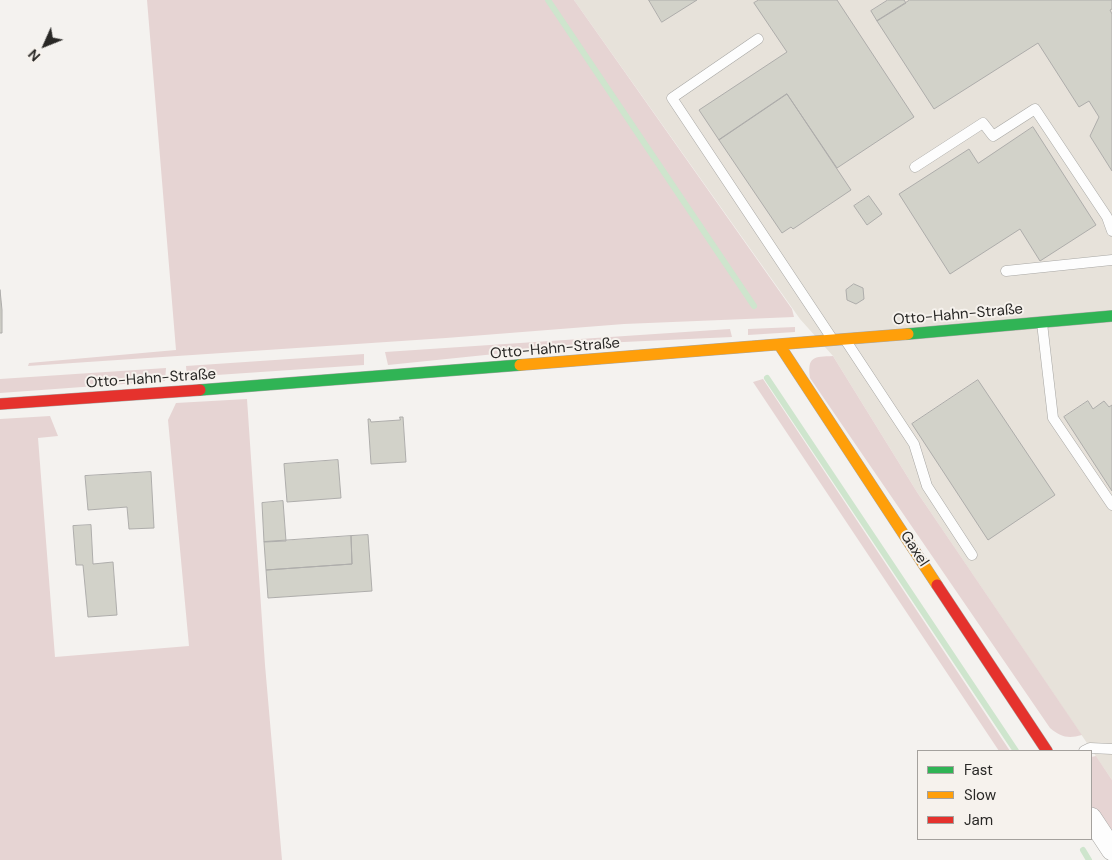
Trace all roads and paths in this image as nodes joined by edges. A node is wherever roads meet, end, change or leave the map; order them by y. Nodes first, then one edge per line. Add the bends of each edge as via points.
1 (758, 39) dead end
2 (915, 167) dead end
3 (1112, 231) edge
4 (1112, 260) edge
5 (1006, 271) dead end
6 (1112, 316) edge
7 (1042, 322) junction
8 (840, 341) junction
9 (780, 346) junction
10 (0, 404) edge
11 (1112, 505) edge
12 (972, 555) dead end
13 (1112, 749) edge
14 (1046, 750) edge
15 (1086, 750) edge
16 (1092, 820) edge
17 (1112, 850) edge

1 - 8 lane via 672,98
2 - 3 lane via 983,123 993,136 1035,109 1107,218
4 - 5 lane
6 - 7 street, Otto-Hahn-Straße
7 - 8 street, Otto-Hahn-Straße
7 - 11 lane via 1053,418
8 - 9 street, Otto-Hahn-Straße
8 - 12 lane via 914,444 927,486
9 - 10 street, Otto-Hahn-Straße
9 - 14 street, Gaxel
13 - 15 lane
16 - 17 street

